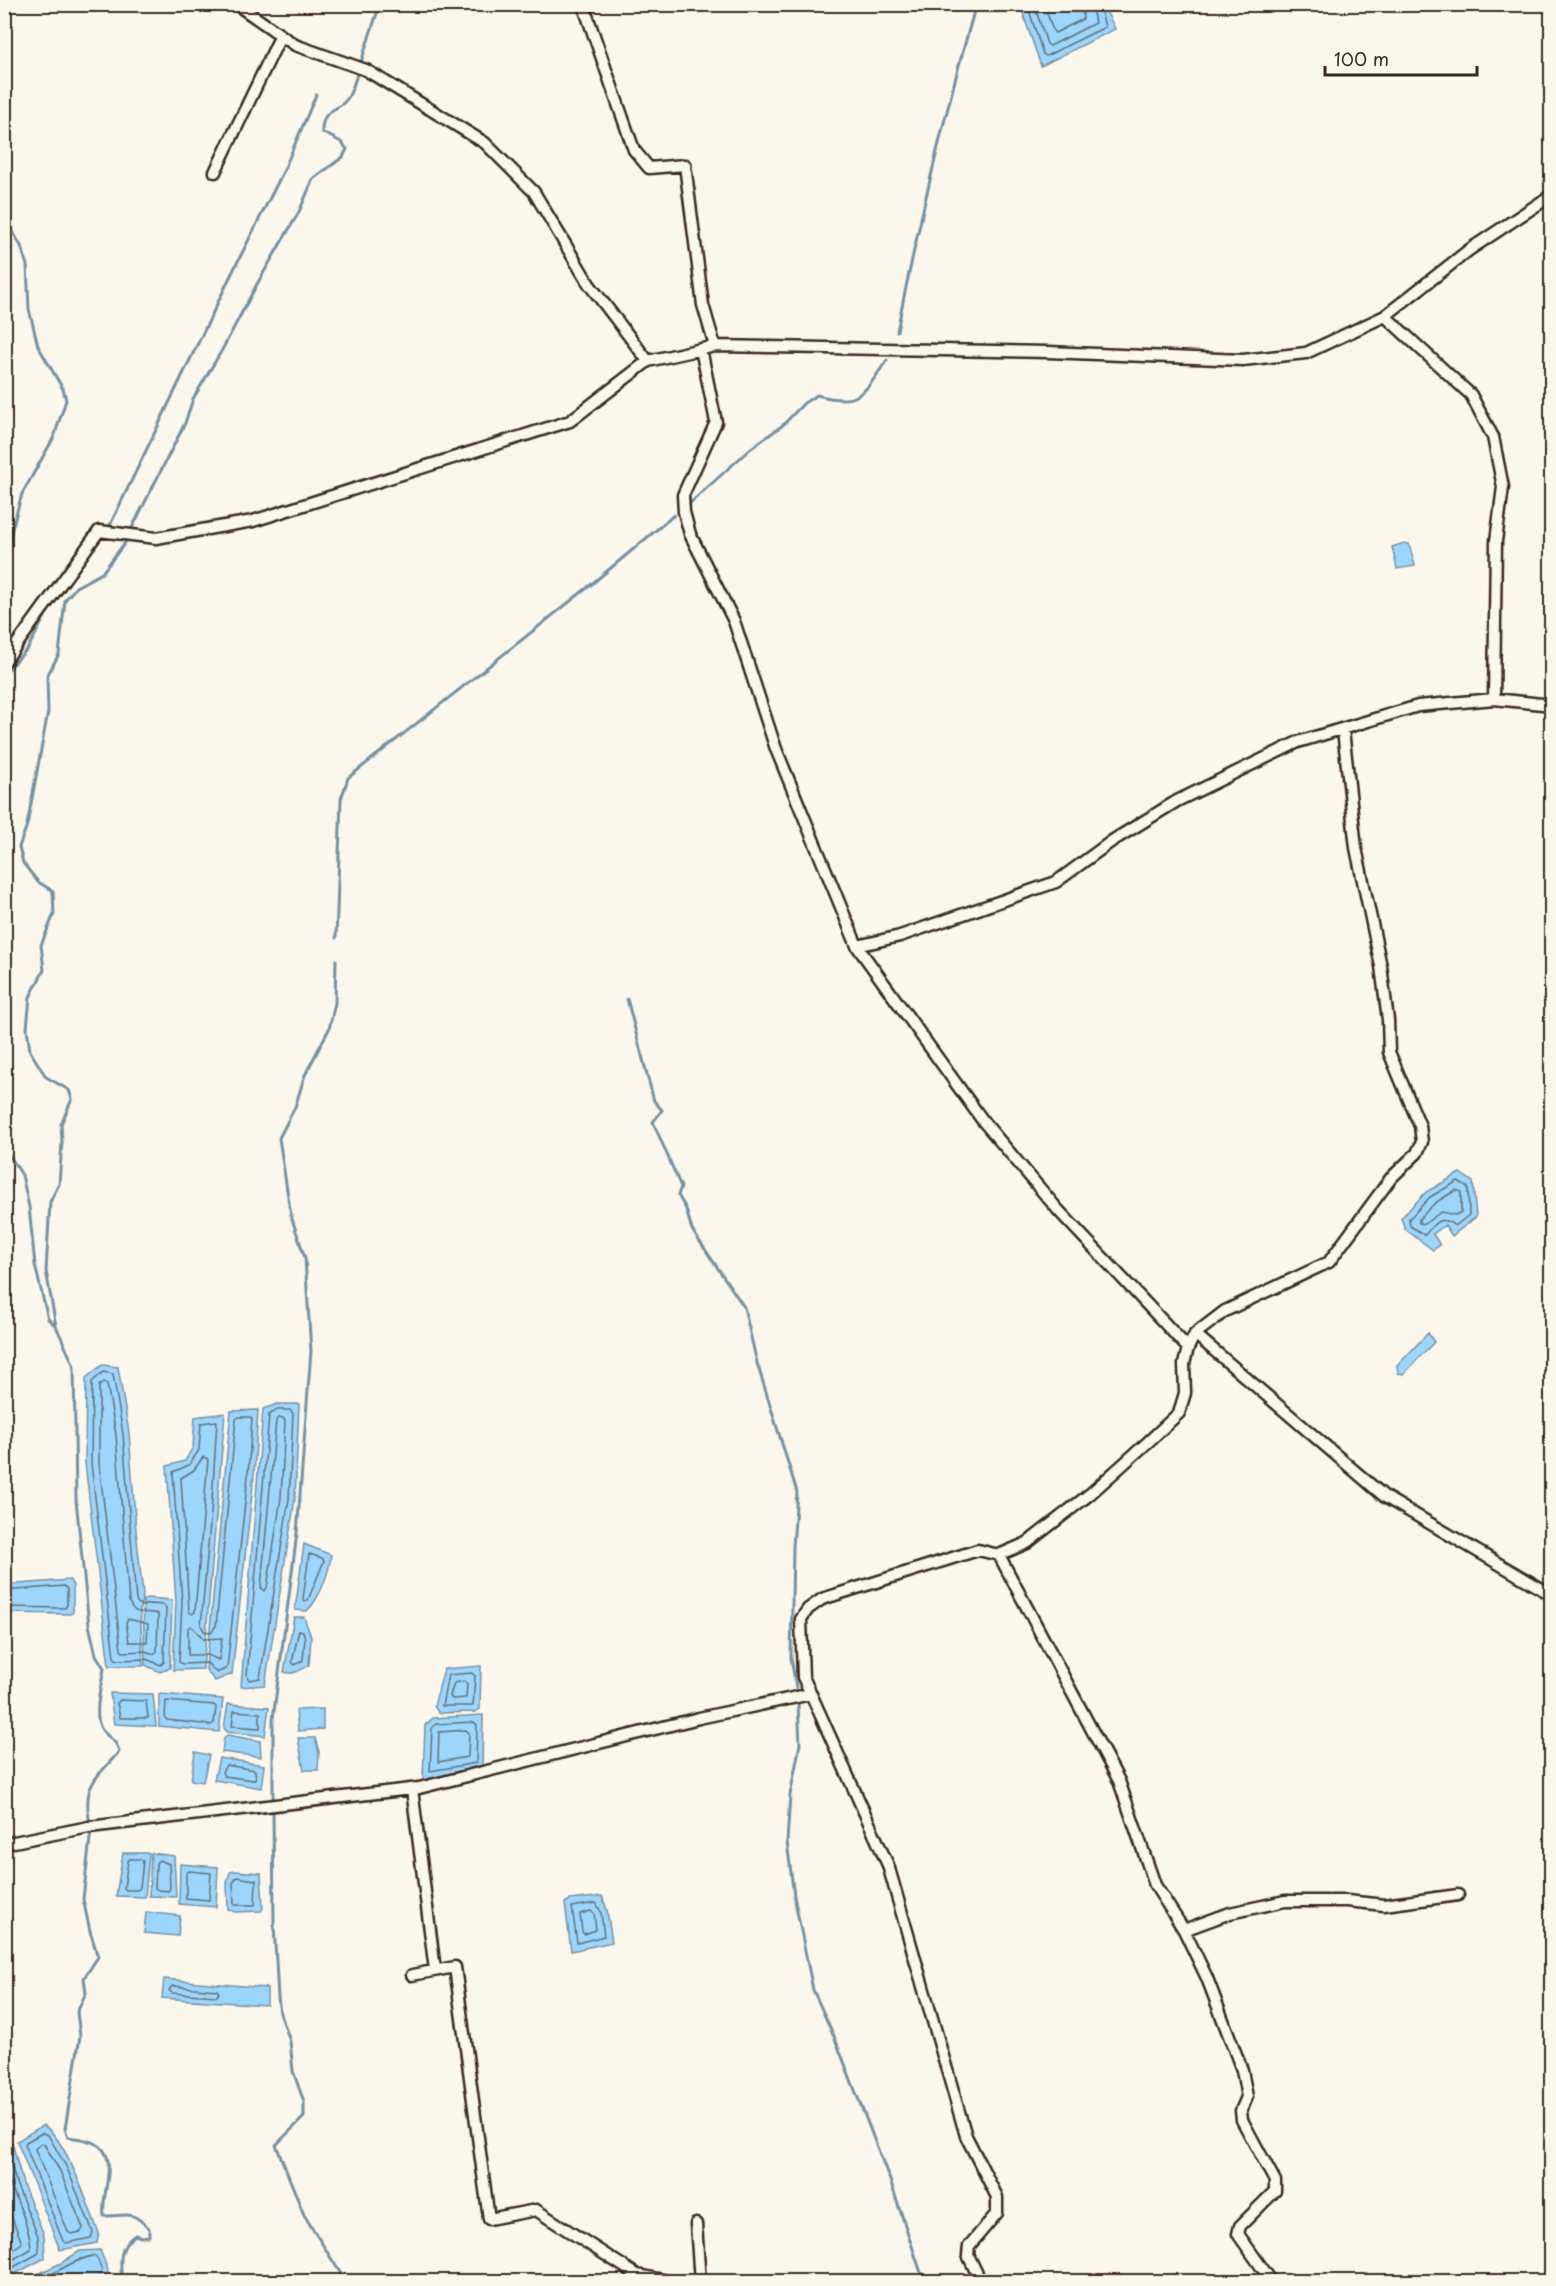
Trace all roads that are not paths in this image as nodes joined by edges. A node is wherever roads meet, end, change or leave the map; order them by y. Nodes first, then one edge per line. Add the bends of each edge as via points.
1 (236, 4) edge
2 (583, 4) edge
3 (281, 35) junction
4 (215, 172) dead end
5 (1551, 195) edge
6 (1385, 316) junction
7 (715, 346) junction
8 (701, 349) junction
9 (648, 361) junction
10 (4, 662) edge
11 (1494, 699) junction
12 (1551, 705) edge
13 (1343, 730) junction
14 (856, 946) junction
15 (1195, 1334) junction
16 (1188, 1348) junction
17 (999, 1555) junction
18 (1551, 1595) edge
19 (811, 1694) junction
20 (412, 1789) junction
21 (4, 1844) edge
22 (1458, 1895) dead end
23 (1184, 1930) junction
24 (435, 1970) junction
25 (412, 1975) dead end
26 (696, 2224) dead end
27 (674, 2282) edge
28 (700, 2282) edge
29 (981, 2282) edge
30 (1272, 2282) edge

1 - 3 street
2 - 7 street via 633,150 649,168 685,165 703,305
3 - 4 street
3 - 9 street via 295,45 366,70 485,142 534,192 589,284
5 - 6 street via 1469,250
6 - 7 street via 1306,353 1243,360 1036,351
6 - 11 street via 1471,395 1493,437 1503,487 1496,541
7 - 8 street
8 - 9 street
8 - 14 street via 716,422 683,495 684,512 690,534 734,621 776,749
9 - 10 street via 570,421 264,517 156,538 99,531
11 - 12 street
11 - 13 street via 1418,706
13 - 14 street via 1298,742 1177,801 1056,882 900,936
13 - 15 street via 1356,848 1381,966 1389,1052 1420,1126 1422,1142 1329,1262 1225,1311
14 - 16 street via 983,1121 1059,1211
15 - 16 street
15 - 18 street via 1385,1497
16 - 17 street via 1185,1393 1179,1413 1090,1494 1027,1543
17 - 19 street via 978,1550 822,1599 808,1609 801,1619 803,1677
17 - 23 street via 1119,1781 1155,1885
19 - 20 street
19 - 29 street via 888,1865 966,2136 997,2197 998,2213 969,2246 968,2255
20 - 21 street via 93,1827
20 - 24 street
22 - 23 street via 1384,1905 1285,1901 1230,1913
23 - 30 street via 1242,2070 1247,2097 1242,2120 1275,2181 1275,2191 1240,2226 1239,2234
24 - 25 street
24 - 27 street via 455,1967 489,2219 536,2210 638,2275
26 - 28 street

